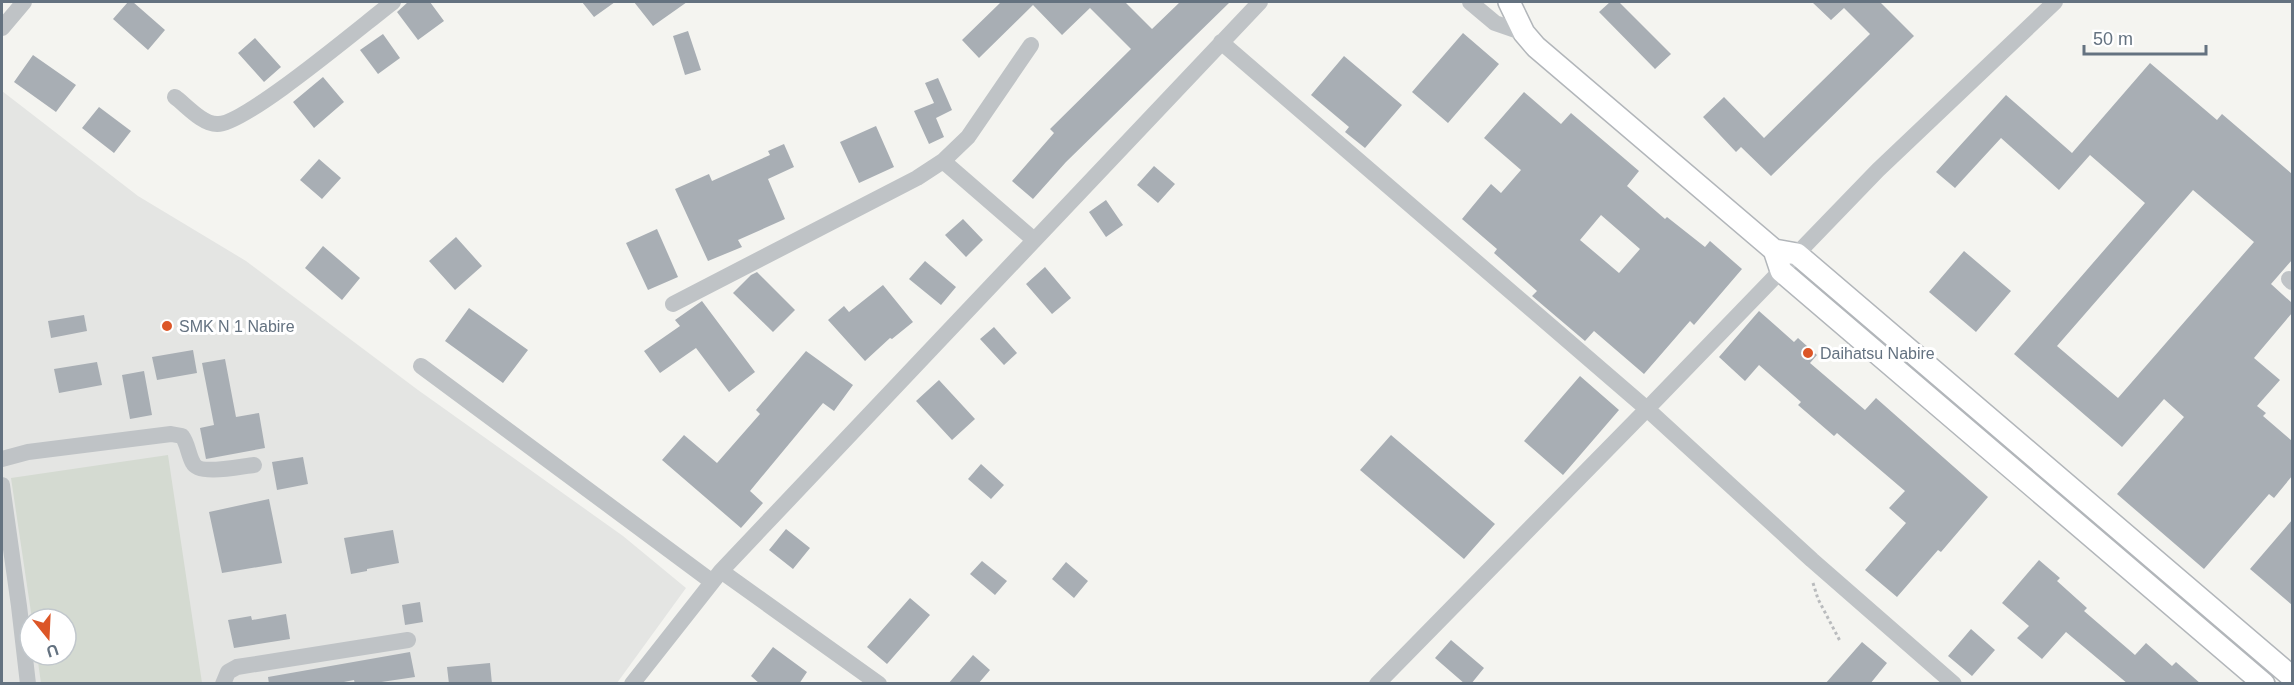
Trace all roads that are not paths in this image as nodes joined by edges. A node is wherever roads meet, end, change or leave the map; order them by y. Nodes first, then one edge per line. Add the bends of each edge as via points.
1 (24, 2) edge
2 (393, 2) edge
3 (1260, 2) edge
4 (1470, 2) edge
5 (1509, 2) edge
6 (2055, 2) edge
7 (2, 28) edge
8 (1524, 33) junction
9 (1221, 42) junction
10 (1031, 45) dead end
11 (175, 97) dead end
12 (943, 161) junction
13 (1033, 239) junction
14 (1774, 249) junction
15 (1797, 254) junction
16 (1781, 271) junction
17 (673, 304) dead end
18 (421, 366) dead end
19 (1647, 409) junction
20 (2, 459) edge
21 (254, 465) dead end
22 (2, 485) edge
23 (716, 576) junction
24 (408, 640) dead end
25 (2292, 677) edge
26 (28, 684) edge
27 (223, 684) edge
28 (632, 684) edge
29 (879, 684) edge
30 (1377, 684) edge
31 (1954, 684) edge
32 (2264, 684) edge

1 - 7 street
2 - 11 street via 279,90 229,122 210,123
3 - 9 street
4 - 8 street via 1495,22
5 - 8 main road
6 - 15 street via 1878,170
8 - 14 main road
9 - 13 street
9 - 19 street
10 - 12 street via 968,137
12 - 13 street
12 - 17 street
13 - 23 street
14 - 15 main road
14 - 16 main road
15 - 16 street
15 - 25 main road
16 - 19 street
16 - 32 main road
18 - 23 street
19 - 30 street
19 - 31 street
20 - 21 street via 28,452 171,434 182,436 198,469
22 - 26 street
23 - 28 street
23 - 29 street
24 - 27 street via 237,668 228,672

